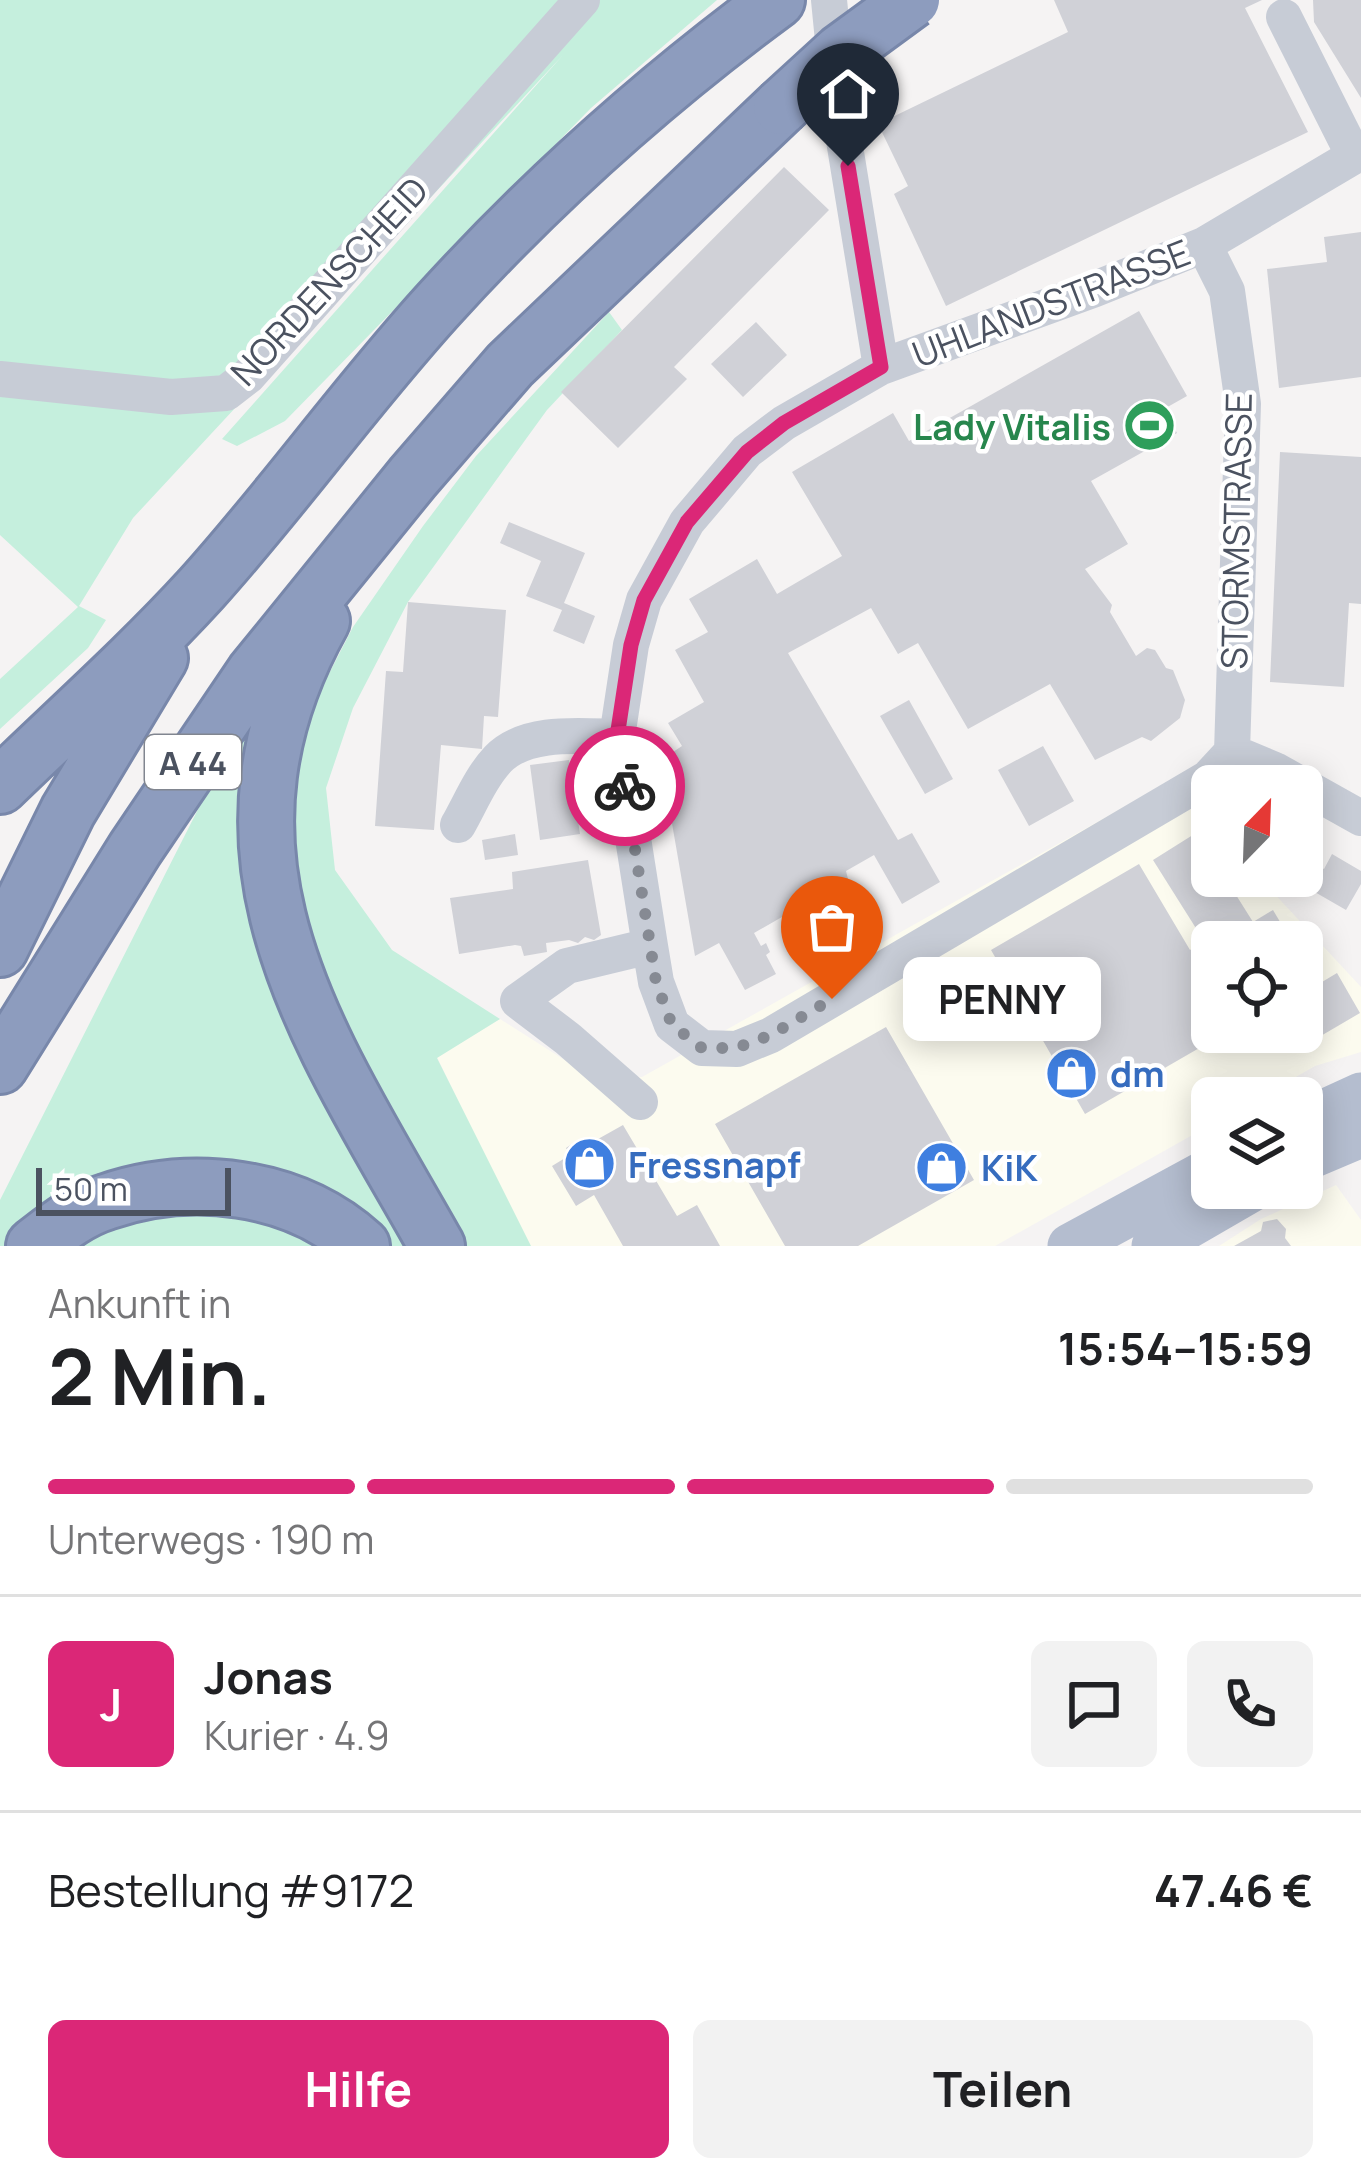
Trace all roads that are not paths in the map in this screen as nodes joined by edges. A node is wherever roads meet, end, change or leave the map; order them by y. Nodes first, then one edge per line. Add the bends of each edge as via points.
1 (582, 0) edge
2 (777, 0) edge
3 (829, 0) edge
4 (912, 0) edge
5 (1284, 16) dead end
6 (1358, 154) edge
7 (1204, 244) junction
8 (881, 367) junction
9 (0, 379) edge
10 (413, 477) junction
11 (201, 589) junction
12 (617, 737) junction
13 (1232, 752) junction
14 (0, 786) edge
15 (1361, 818) edge
16 (458, 825) dead end
17 (650, 946) junction
18 (0, 949) edge
19 (0, 1066) edge
20 (1361, 1094) edge
21 (640, 1102) dead end
22 (1323, 1112) edge
23 (1361, 1135) edge
24 (1323, 1151) edge
25 (1191, 1180) edge
26 (1218, 1209) edge
27 (34, 1246) edge
28 (362, 1246) edge
29 (437, 1246) edge
30 (1070, 1246) edge
31 (1154, 1246) edge

1 - 9 street, NORDENSCHEID via 226,392 171,397
2 - 11 highway, A 44 via 653,96 540,199 362,392
3 - 8 street
4 - 10 highway, A 44, bridge via 781,106 526,349
5 - 6 street
6 - 7 street, UHLANDSTRASSE
7 - 8 street, UHLANDSTRASSE
7 - 13 street, STORMSTRASSE via 1227,291 1243,404
8 - 12 street, UHLANDSTRASSE via 747,452 687,522 644,600
10 - 19 highway, A 44 via 254,673
10 - 29 highway via 299,665 275,737 267,843 280,931 309,1016
11 - 14 highway
11 - 18 highway, A 44 via 68,811
12 - 16 street via 554,736 512,748
12 - 17 street, UHLANDSTRASSE
13 - 15 street
13 - 17 street, UHLANDSTRASSE via 1208,778 771,1035 736,1048 702,1048 672,1025
17 - 21 street via 567,966 518,1001
20 - 22 main road
23 - 24 main road
25 - 30 main road
26 - 31 main road
27 - 28 highway via 102,1202 200,1186 269,1196

